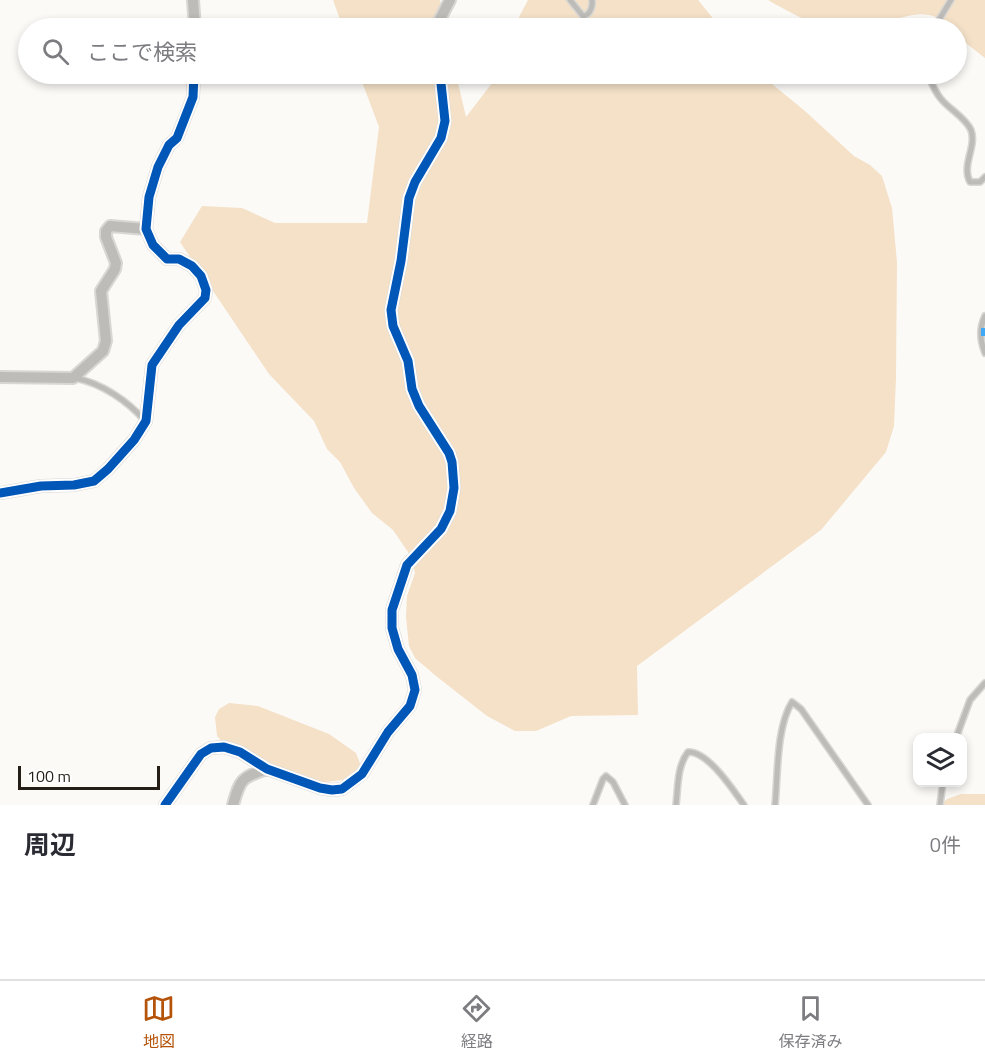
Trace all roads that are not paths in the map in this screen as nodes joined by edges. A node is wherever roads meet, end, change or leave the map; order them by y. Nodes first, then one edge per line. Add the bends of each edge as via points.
1 (192, 0) edge
2 (450, 0) edge
3 (570, 0) edge
4 (592, 0) edge
5 (951, 0) edge
6 (194, 18) edge
7 (441, 18) edge
8 (940, 18) edge
9 (194, 84) edge
10 (441, 84) edge
11 (933, 84) edge
12 (985, 177) edge
13 (146, 229) junction
14 (985, 316) edge
15 (985, 353) edge
16 (0, 377) edge
17 (74, 378) junction
18 (146, 421) junction
19 (0, 493) edge
20 (985, 683) edge
21 (958, 733) edge
22 (267, 769) junction
23 (942, 787) edge
24 (165, 805) edge
25 (233, 805) edge
26 (593, 805) edge
27 (625, 805) edge
28 (676, 805) edge
29 (744, 805) edge
30 (775, 805) edge
31 (867, 805) edge
32 (940, 805) edge

1 - 6 street
2 - 7 street
3 - 4 lane via 583,16 589,12
5 - 8 lane
9 - 13 street via 194,98 177,138 158,166 148,197
10 - 22 street via 444,121 441,138 409,198 391,310 393,326 408,361 412,389 449,453 454,488 450,511 441,529 407,565 392,610 394,638 415,690 410,706 362,774 342,789 320,788
11 - 12 lane via 941,99 970,130 970,182 980,182
13 - 17 street via 110,226 106,231 116,263 101,291 106,341 103,351
13 - 18 street via 153,245 167,259 192,266 206,290 205,298 179,325 152,365
14 - 15 lane via 981,332
16 - 17 street
17 - 18 lane via 120,399
18 - 19 street via 134,440 94,482
20 - 21 lane via 970,700
22 - 24 street via 240,752 211,748 201,754
22 - 25 street via 245,776
23 - 32 lane
26 - 27 lane via 606,776
28 - 29 lane via 684,756 693,752 724,778
30 - 31 lane via 783,730 792,702 801,709

